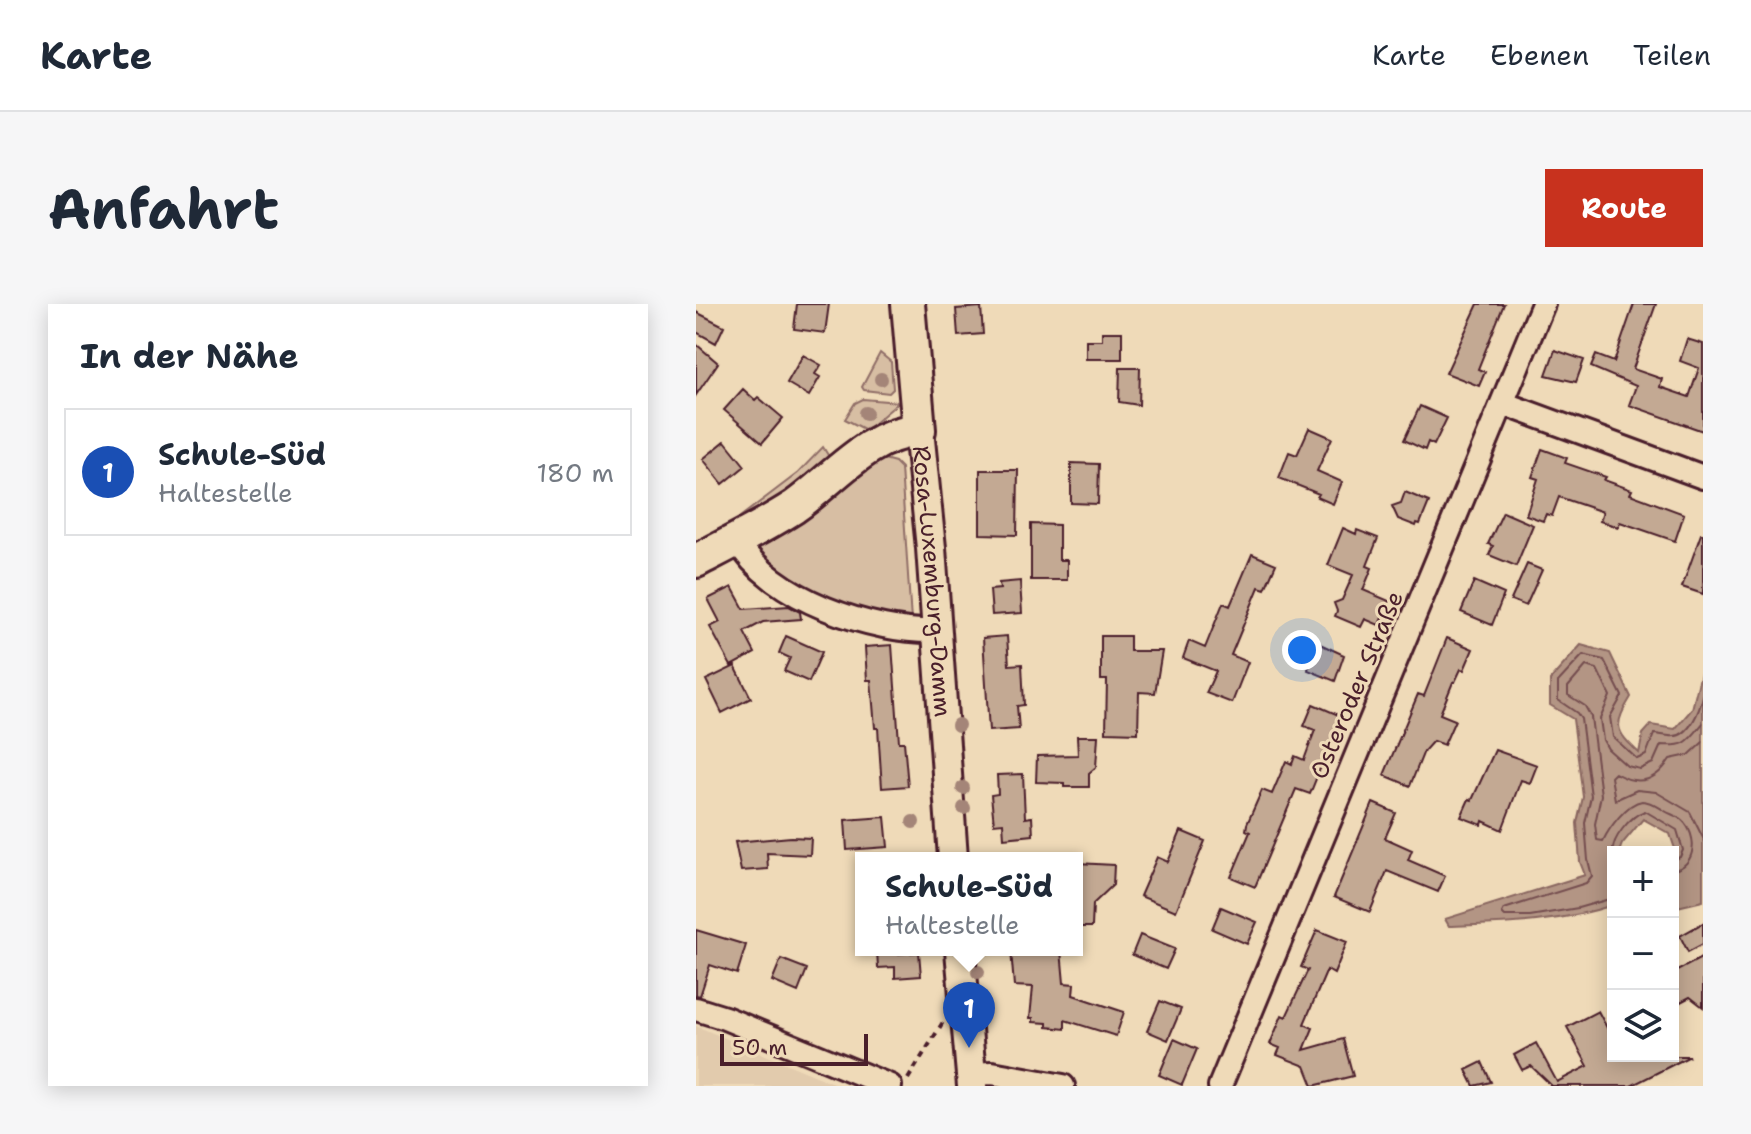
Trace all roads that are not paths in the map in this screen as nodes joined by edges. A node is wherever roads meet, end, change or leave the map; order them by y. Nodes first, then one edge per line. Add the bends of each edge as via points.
1 (908, 304) edge
2 (1543, 304) edge
3 (1502, 403) junction
4 (919, 430) junction
5 (1703, 477) edge
6 (737, 540) junction
7 (696, 561) edge
8 (937, 631) junction
9 (953, 852) edge
10 (961, 956) edge
11 (696, 1009) edge
12 (971, 1080) edge
13 (890, 1086) edge
14 (1063, 1086) edge
15 (1220, 1086) edge

1 - 4 main road, Rosa-Luxemburg-Damm
2 - 3 street, Osteroder Straße
3 - 5 street
3 - 15 street, Osteroder Straße
4 - 6 main road via 886,437 794,506
4 - 8 street, Rosa-Luxemburg-Damm
6 - 7 main road
6 - 8 street via 764,572 837,613 881,627
8 - 9 street, Rosa-Luxemburg-Damm
10 - 12 street
11 - 13 street
12 - 14 street via 992,1073

